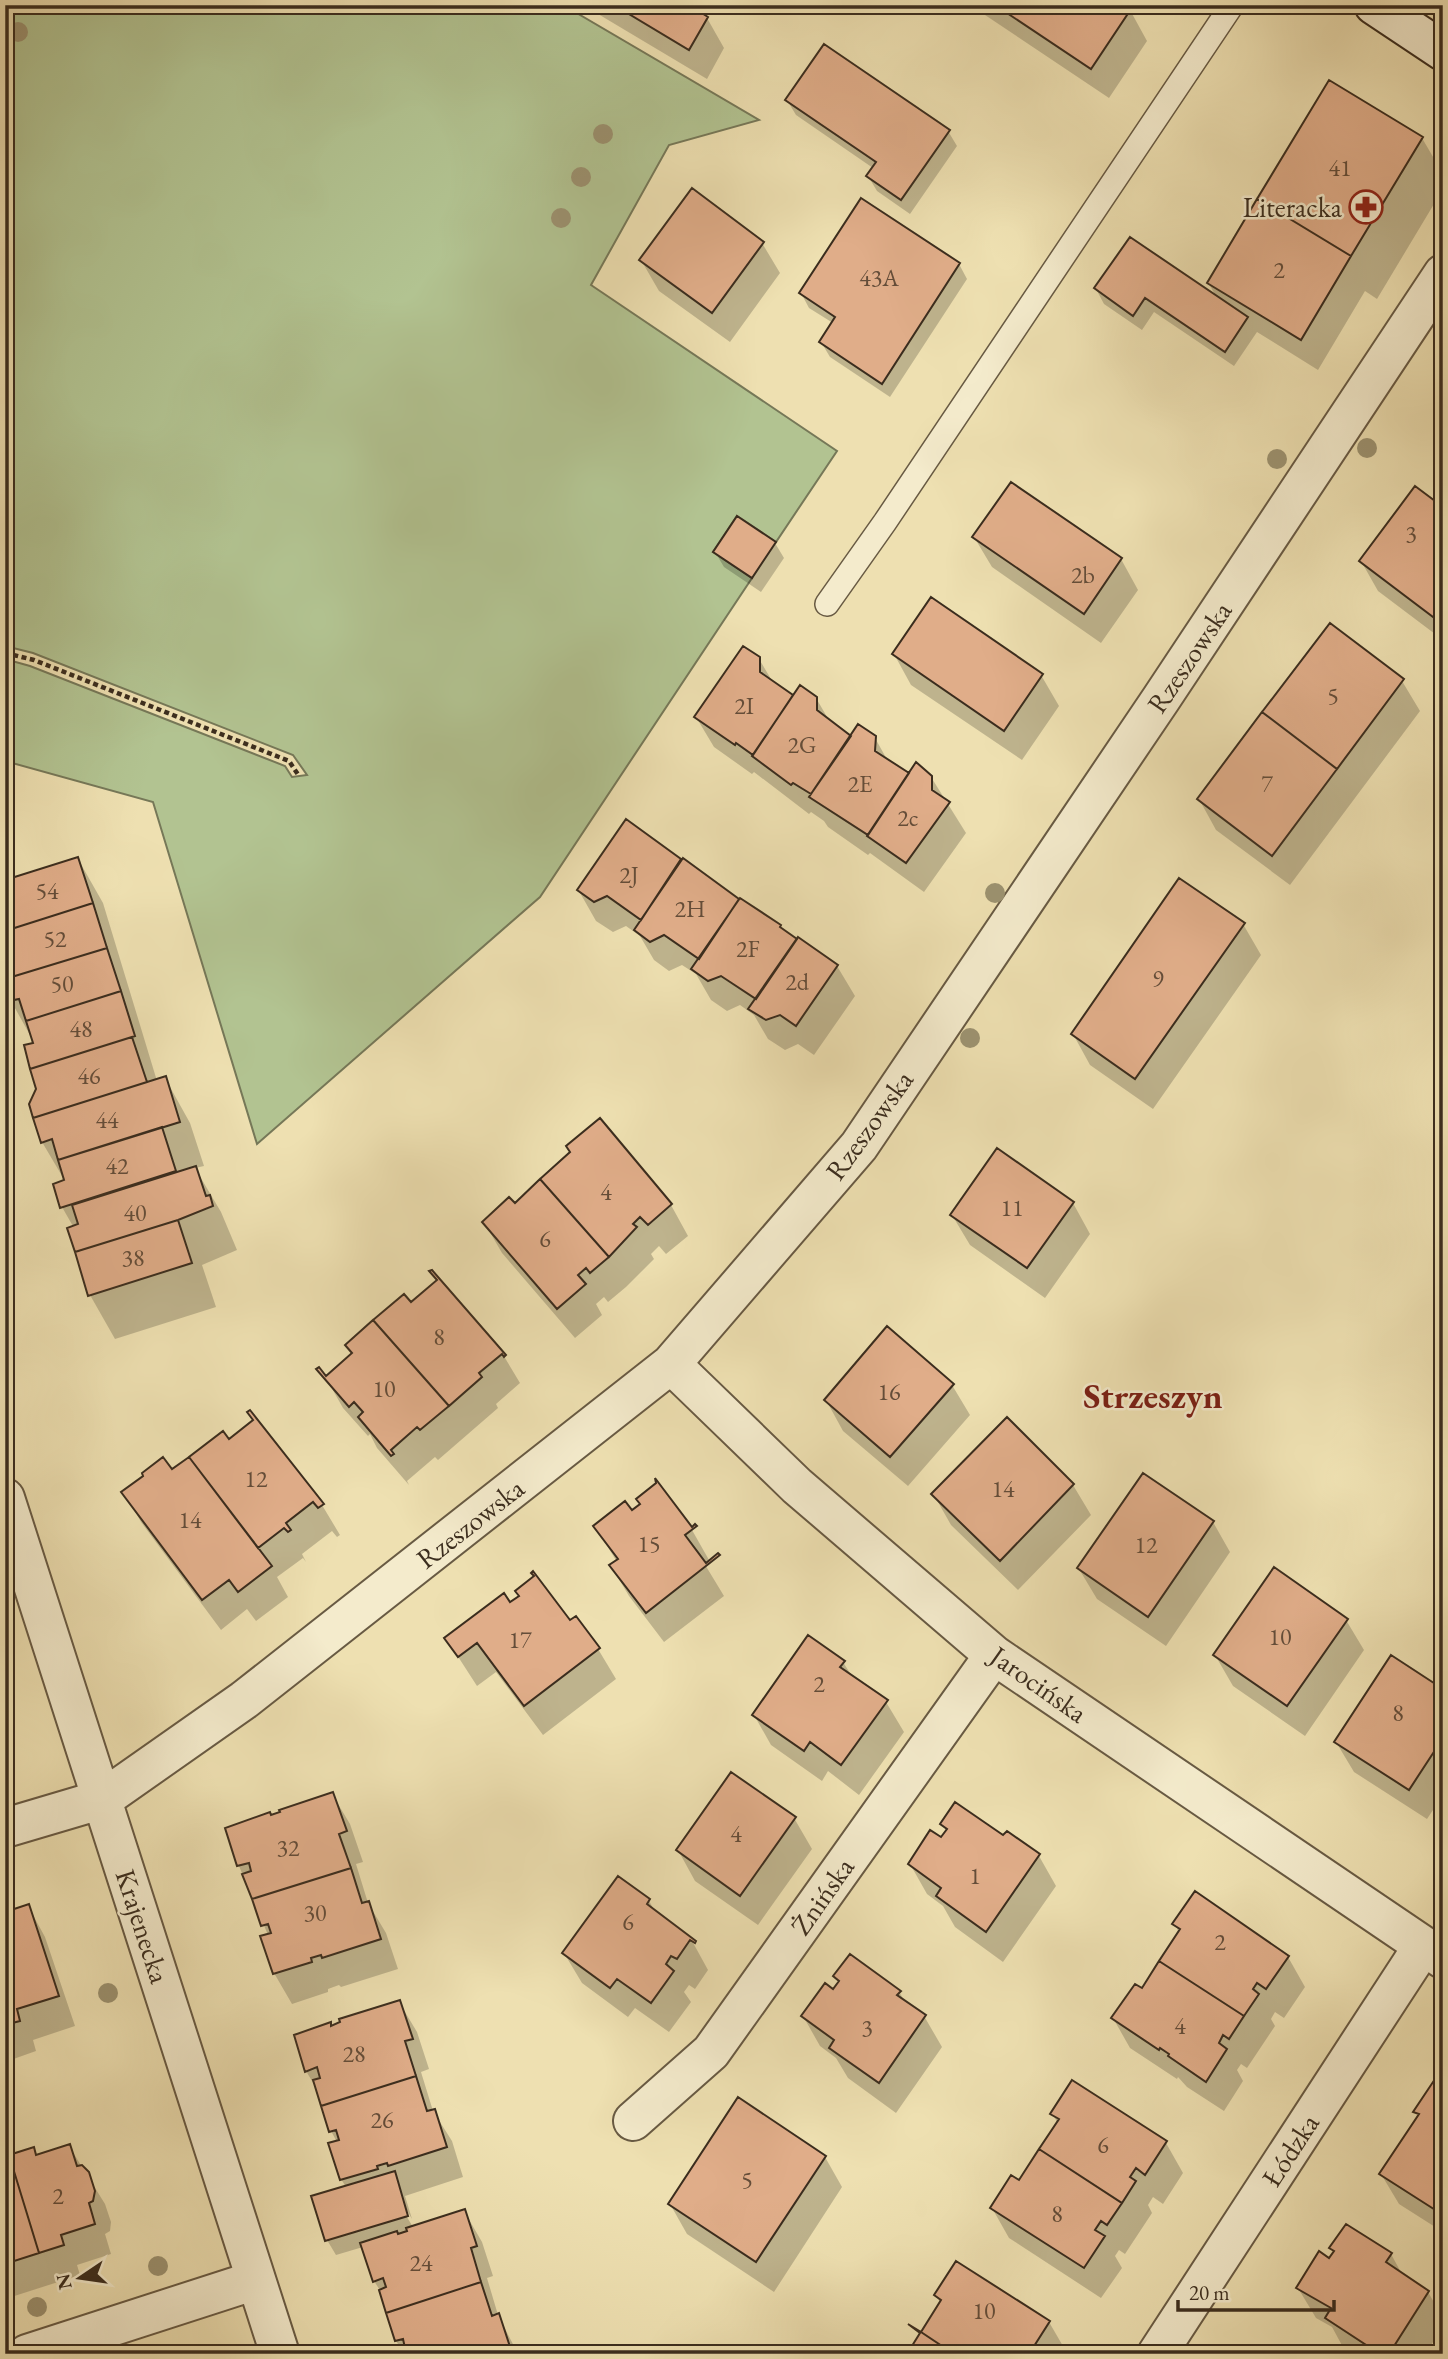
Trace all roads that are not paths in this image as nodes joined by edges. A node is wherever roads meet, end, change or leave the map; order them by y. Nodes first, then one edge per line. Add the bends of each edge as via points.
1 (1232, 5) edge
2 (1374, 5) edge
3 (1443, 51) edge
4 (1443, 274) edge
5 (827, 604) dead end
6 (671, 1364) junction
7 (5, 1498) edge
8 (994, 1655) junction
9 (103, 1799) junction
10 (5, 1828) edge
11 (1433, 1953) edge
12 (633, 2121) dead end
13 (256, 2280) junction
14 (27, 2354) edge
15 (280, 2354) edge
16 (1157, 2354) edge

1 - 5 lane
2 - 3 street
4 - 6 street, Rzeszowska via 859,1146
6 - 8 street, Jarocińska via 797,1486
6 - 9 street, Rzeszowska via 244,1700
7 - 9 street, Krajenecka
8 - 11 street, Jarocińska
8 - 12 street, Żnińska via 711,2052
9 - 10 street, Rzeszowska
9 - 13 street, Krajenecka
11 - 16 street, Łódzka
13 - 14 street
13 - 15 street, Krajenecka

